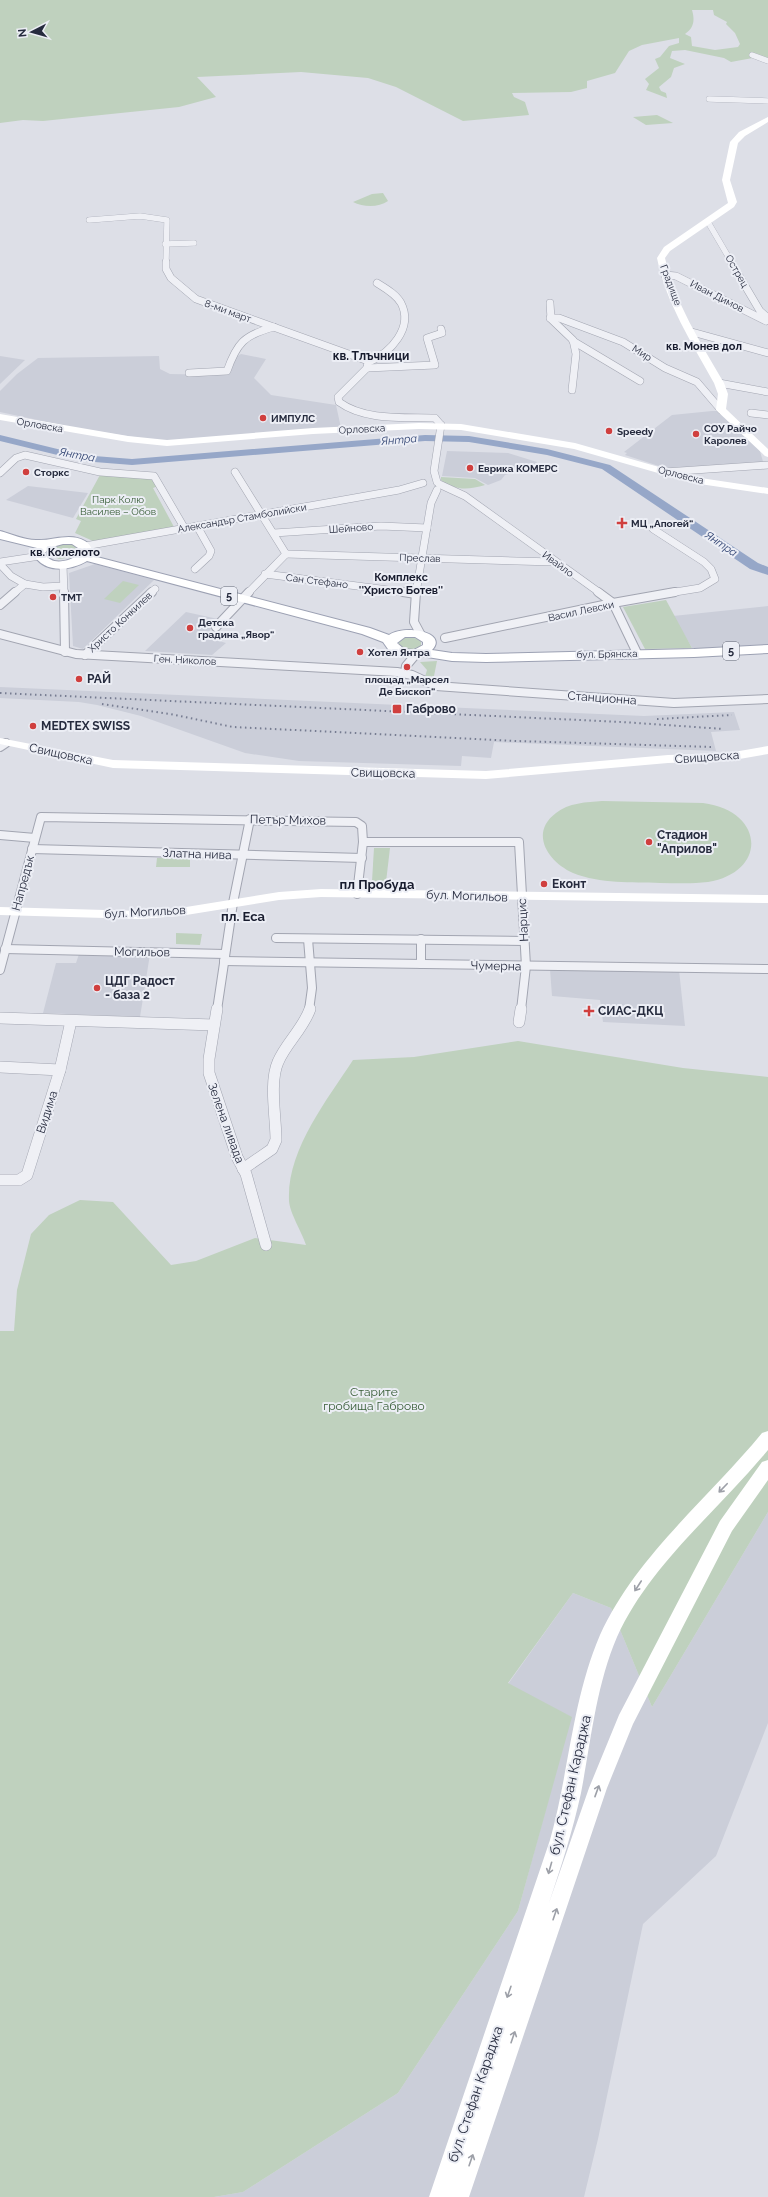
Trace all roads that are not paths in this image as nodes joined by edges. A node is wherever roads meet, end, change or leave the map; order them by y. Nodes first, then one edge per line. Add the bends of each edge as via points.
1 (752, 55) dead end
2 (768, 61) edge
3 (709, 99) dead end
4 (768, 101) edge
5 (768, 119) edge
6 (89, 220) dead end
7 (708, 222) junction
8 (194, 243) dead end
9 (165, 244) junction
10 (665, 275) junction
11 (377, 283) dead end
12 (550, 303) dead end
13 (550, 318) junction
14 (768, 318) edge
15 (768, 322) edge
16 (274, 327) junction
17 (441, 329) dead end
18 (692, 332) junction
19 (574, 344) junction
20 (768, 353) edge
21 (368, 365) junction
22 (189, 373) dead end
23 (640, 380) dead end
24 (719, 383) junction
25 (572, 390) dead end
26 (768, 392) edge
27 (721, 410) junction
28 (751, 413) dead end
29 (768, 415) edge
30 (0, 417) edge
31 (440, 429) junction
32 (768, 454) edge
33 (768, 466) edge
34 (434, 471) junction
35 (235, 472) dead end
36 (665, 472) junction
37 (0, 473) edge
38 (425, 486) junction
39 (438, 486) junction
40 (768, 491) edge
41 (431, 504) junction
42 (262, 515) junction
43 (197, 526) junction
44 (185, 528) junction
45 (427, 528) junction
46 (653, 529) dead end
47 (274, 533) junction
48 (0, 535) edge
49 (38, 551) junction
50 (88, 553) junction
51 (286, 554) junction
52 (422, 558) junction
53 (554, 562) junction
54 (0, 563) edge
55 (68, 564) junction
56 (196, 569) dead end
57 (265, 574) junction
58 (25, 584) junction
59 (63, 586) junction
60 (155, 589) dead end
61 (416, 594) junction
62 (241, 599) junction
63 (613, 603) junction
64 (0, 605) edge
65 (414, 622) junction
66 (216, 627) dead end
67 (366, 631) junction
68 (0, 634) edge
69 (403, 634) junction
70 (445, 638) dead end
71 (422, 646) junction
72 (394, 647) junction
73 (768, 649) edge
74 (65, 652) junction
75 (86, 654) junction
76 (637, 654) junction
77 (406, 670) junction
78 (768, 699) edge
79 (2, 743) edge
80 (768, 750) edge
81 (41, 817) joint
82 (250, 819) junction
83 (0, 835) edge
84 (35, 838) junction
85 (363, 842) junction
86 (32, 849) junction
87 (244, 855) junction
88 (362, 858) junction
89 (358, 894) junction
90 (522, 897) junction
91 (768, 899) edge
92 (232, 903) junction
93 (0, 911) edge
94 (15, 912) junction
95 (276, 938) dead end
96 (421, 938) junction
97 (308, 939) junction
98 (524, 942) junction
99 (5, 949) junction
100 (224, 957) junction
101 (309, 962) junction
102 (421, 964) junction
103 (526, 966) junction
104 (768, 969) edge
105 (0, 970) edge
106 (0, 1018) edge
107 (71, 1021) junction
108 (519, 1022) dead end
109 (214, 1025) junction
110 (0, 1067) edge
111 (60, 1070) junction
112 (243, 1169) junction
113 (0, 1180) edge
114 (266, 1245) dead end
115 (768, 1438) edge
116 (768, 1467) edge
117 (737, 1474) junction
118 (755, 1484) junction
119 (440, 2197) edge
120 (458, 2197) edge

1 - 2 street
3 - 4 street
5 - 7 street, Градище via 742,134 734,142 726,180 733,202 728,209
6 - 9 street, 8-ми март via 163,217 168,222
7 - 10 street, Градище via 663,253 661,258
7 - 14 street, Острец via 760,311
8 - 9 street
9 - 16 street, 8-ми март via 166,269 169,276 196,299
10 - 15 street, Иван Димов via 676,276
10 - 18 street, Градище
11 - 21 street via 400,302 404,316 397,341 384,355
12 - 13 street
13 - 19 street
13 - 27 street, Мир via 559,318 623,342 665,368 697,382
16 - 21 street, 8-ми март via 343,351
16 - 22 street via 248,336 230,358 227,371
17 - 21 street, 8-ми март via 442,333 427,338 435,365
18 - 20 street
18 - 24 street, Градище
19 - 23 street
19 - 25 street
21 - 31 street via 340,393 338,397 342,406 382,417 418,417
24 - 26 street
24 - 27 street, Градище via 723,394
27 - 32 street
28 - 29 street
30 - 31 street, Орловска via 114,437 166,443 313,431
31 - 34 street
31 - 36 street, Орловска via 575,446
33 - 36 street
34 - 38 street
34 - 39 street
35 - 42 street
36 - 40 street, Орловска via 693,480
37 - 44 street via 16,458 24,456 100,472 154,476
38 - 39 street, Александър Стамболийски
38 - 41 street
38 - 42 street, Александър Стамболийски
39 - 41 street
39 - 53 street, Ивайло via 458,492
41 - 45 street
42 - 43 street, Александър Стамболийски
42 - 47 street
43 - 44 street, Александър Стамболийски
43 - 56 street via 212,551
44 - 50 street, Александър Стамболийски
45 - 47 street, Шейново via 381,526
45 - 52 street
46 - 63 street, Васил Левски via 704,562 711,569 715,579 700,588
47 - 51 street
48 - 49 main road, 5
49 - 50 main road, 5 via 48,544 69,540
49 - 54 street
49 - 55 main road, 5 via 46,562
50 - 55 main road, 5
50 - 62 main road, 5
51 - 52 street, Преслав
51 - 57 street
52 - 53 street, Преслав
52 - 61 street
53 - 63 street, Ивайло
54 - 58 street via 11,576
55 - 59 street
57 - 61 street, Сан Стефано
57 - 62 street
58 - 59 street
58 - 64 street
59 - 74 street
60 - 75 street, Христо Конкилев
61 - 65 street
62 - 66 street
62 - 67 main road, 5
63 - 70 street, Васил Левски
63 - 76 street
65 - 69 street
65 - 71 street
67 - 69 main road, 5
67 - 72 main road, 5 via 387,639
68 - 74 street, Ген. Николов
69 - 71 main road, 5
69 - 72 main road via 395,636
71 - 72 main road, 5 via 409,654
71 - 76 main road, бул. Брянска / 5 via 445,655 486,658
71 - 77 street
72 - 77 street via 405,660
73 - 76 main road, бул. Брянска / 5
74 - 75 street, Ген. Николов
75 - 77 street, Ген. Николов via 374,671
77 - 78 street, Станционна via 436,686 674,703
79 - 80 street, Свищовска via 113,764 486,775 668,759 728,758
81 - 82 street, Петър Михов
81 - 84 street, Напредък
82 - 85 street, Петър Михов via 356,822 362,826
82 - 87 street, Зелена ливада
83 - 84 street
84 - 86 street, Напредък
85 - 88 street
85 - 90 street, Нарцис via 519,842
86 - 87 street, Златна нива
86 - 94 street, Напредък
87 - 88 street, Златна нива
87 - 92 street, Зелена ливада
88 - 89 street
89 - 90 street, бул. Могильов
89 - 92 street, бул. Могильов via 300,895
90 - 91 street, бул. Могильов
90 - 98 street, Нарцис
92 - 94 street, бул. Могильов via 180,912 140,915
92 - 100 street, Зелена ливада
93 - 94 street, бул. Могильов
94 - 99 street, Напредък
95 - 97 street
96 - 97 street
96 - 98 street
96 - 102 street
97 - 101 street
98 - 103 street, Нарцис
99 - 100 street, Могильов
99 - 105 street, Напредък
100 - 101 street, Чумерна
100 - 109 street, Зелена ливада
101 - 102 street, Чумерна
101 - 112 street via 313,981 307,1017 275,1070 276,1140 272,1149
102 - 103 street, Чумерна
103 - 104 street, Чумерна
103 - 108 street, Нарцис
106 - 107 street
107 - 109 street
107 - 111 street, Видима
109 - 112 street, Зелена ливада via 209,1073
110 - 111 street
111 - 113 street, Видима via 27,1175 19,1180
112 - 114 street, Зелена ливада
115 - 117 street, бул. Стефан Караджа
116 - 118 street, бул. Стефан Караджа
117 - 118 street
117 -> 119 street, бул. Стефан Караджа via 667,1549 642,1580 620,1613 604,1649 590,1694 565,1818 548,1876
120 -> 118 street, бул. Стефан Караджа via 598,1788 625,1721 726,1526

